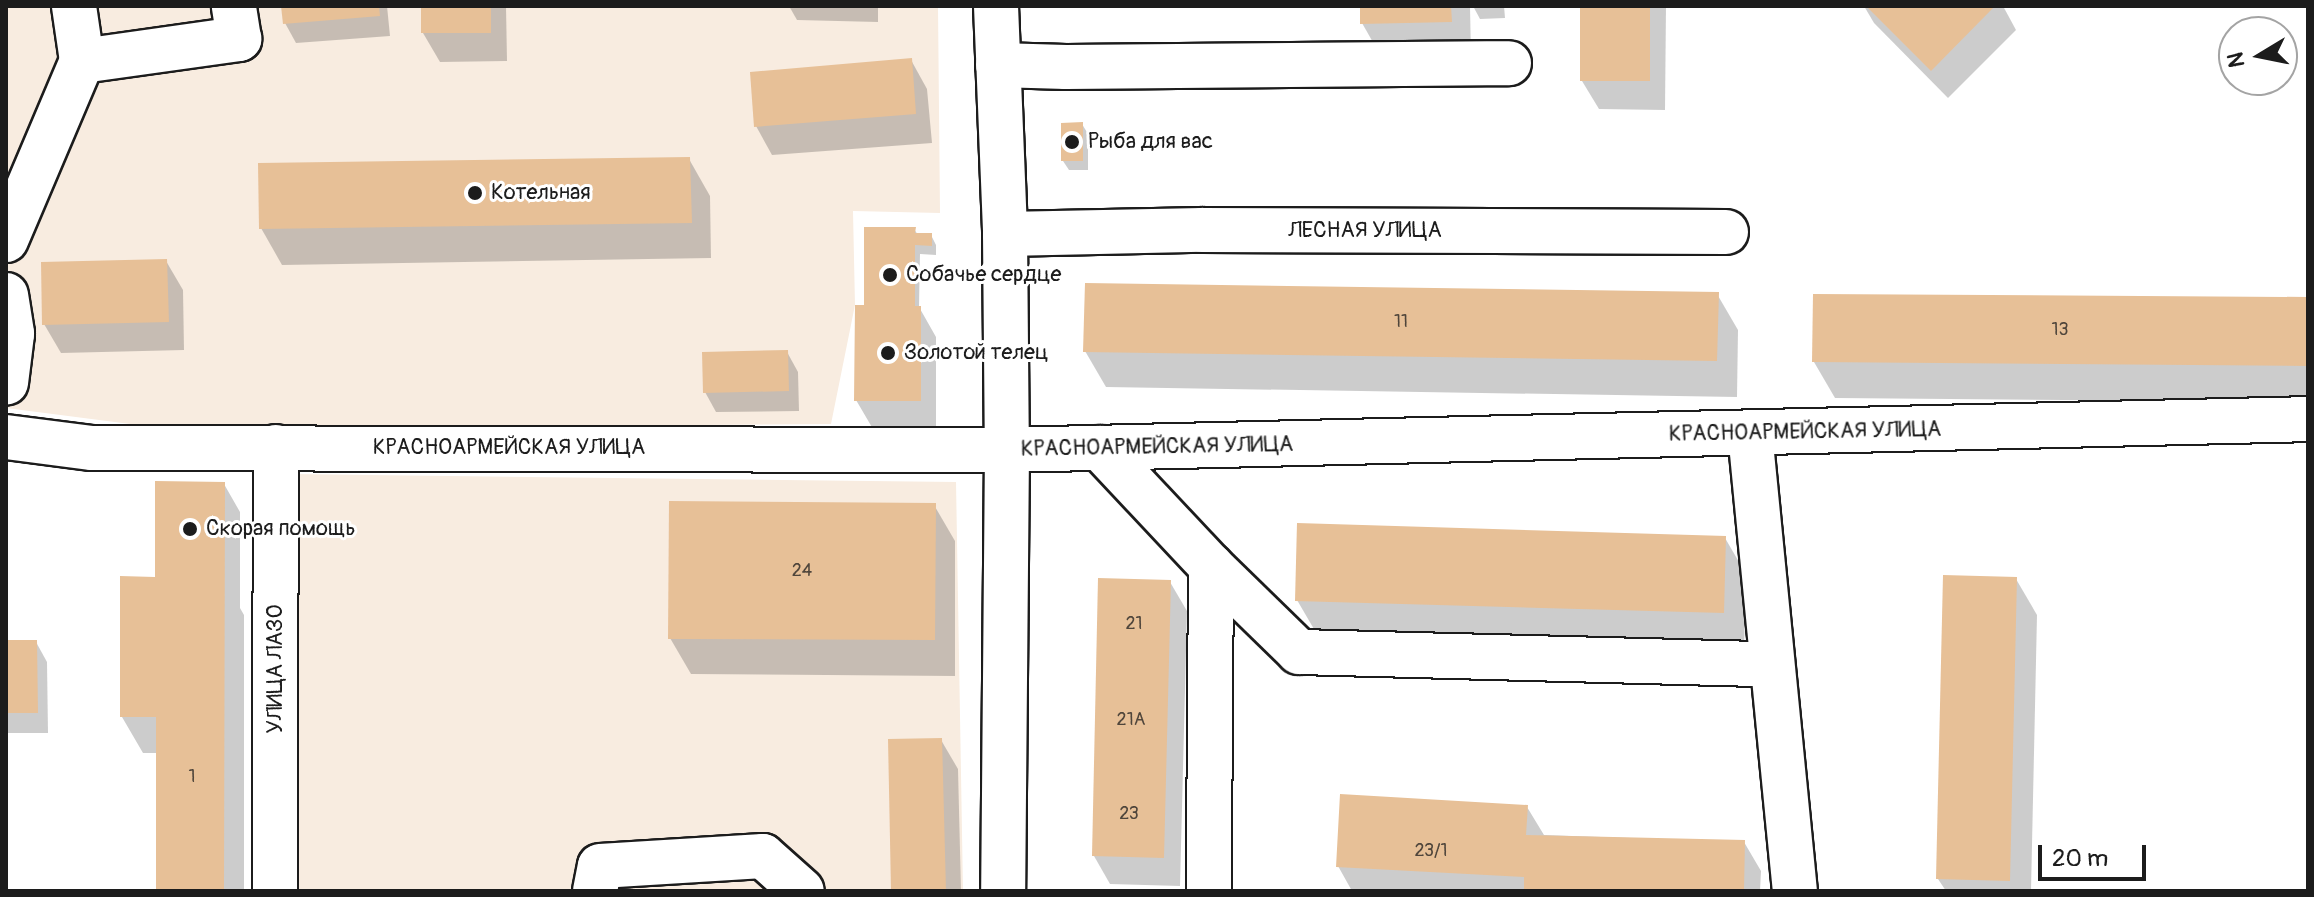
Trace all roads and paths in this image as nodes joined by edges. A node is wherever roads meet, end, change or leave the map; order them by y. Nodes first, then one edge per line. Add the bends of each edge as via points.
1 (74, 6) edge
2 (234, 6) edge
3 (996, 6) edge
4 (82, 61) junction
5 (1509, 63) dead end
6 (998, 65) junction
7 (1726, 232) dead end
8 (1005, 234) junction
9 (6, 240) edge
10 (6, 295) edge
11 (6, 383) edge
12 (2308, 419) edge
13 (1750, 433) junction
14 (6, 437) edge
15 (276, 447) junction
16 (1100, 448) junction
17 (1007, 450) junction
18 (1211, 566) junction
19 (1772, 664) junction
20 (275, 891) edge
21 (595, 891) edge
22 (802, 891) edge
23 (1003, 891) edge
24 (1209, 891) edge
25 (1795, 891) edge

1 - 4 street
2 - 4 street via 239,39
3 - 6 street
4 - 9 street
5 - 6 street
6 - 8 street
7 - 8 street, ЛЕСНАЯ УЛИЦА
8 - 17 street
10 - 11 street via 12,334
12 - 13 street, КРАСНОАРМЕЙСКАЯ УЛИЦА
13 - 16 street, КРАСНОАРМЕЙСКАЯ УЛИЦА
13 - 19 street
14 - 15 street, КРАСНОАРМЕЙСКАЯ УЛИЦА via 92,448
15 - 17 street, КРАСНОАРМЕЙСКАЯ УЛИЦА
15 - 20 street, УЛИЦА ЛАЗО
16 - 17 street, КРАСНОАРМЕЙСКАЯ УЛИЦА
16 - 18 street
17 - 23 street
18 - 19 street via 1299,652
18 - 24 street
19 - 25 street
21 - 22 street via 600,866 763,856

